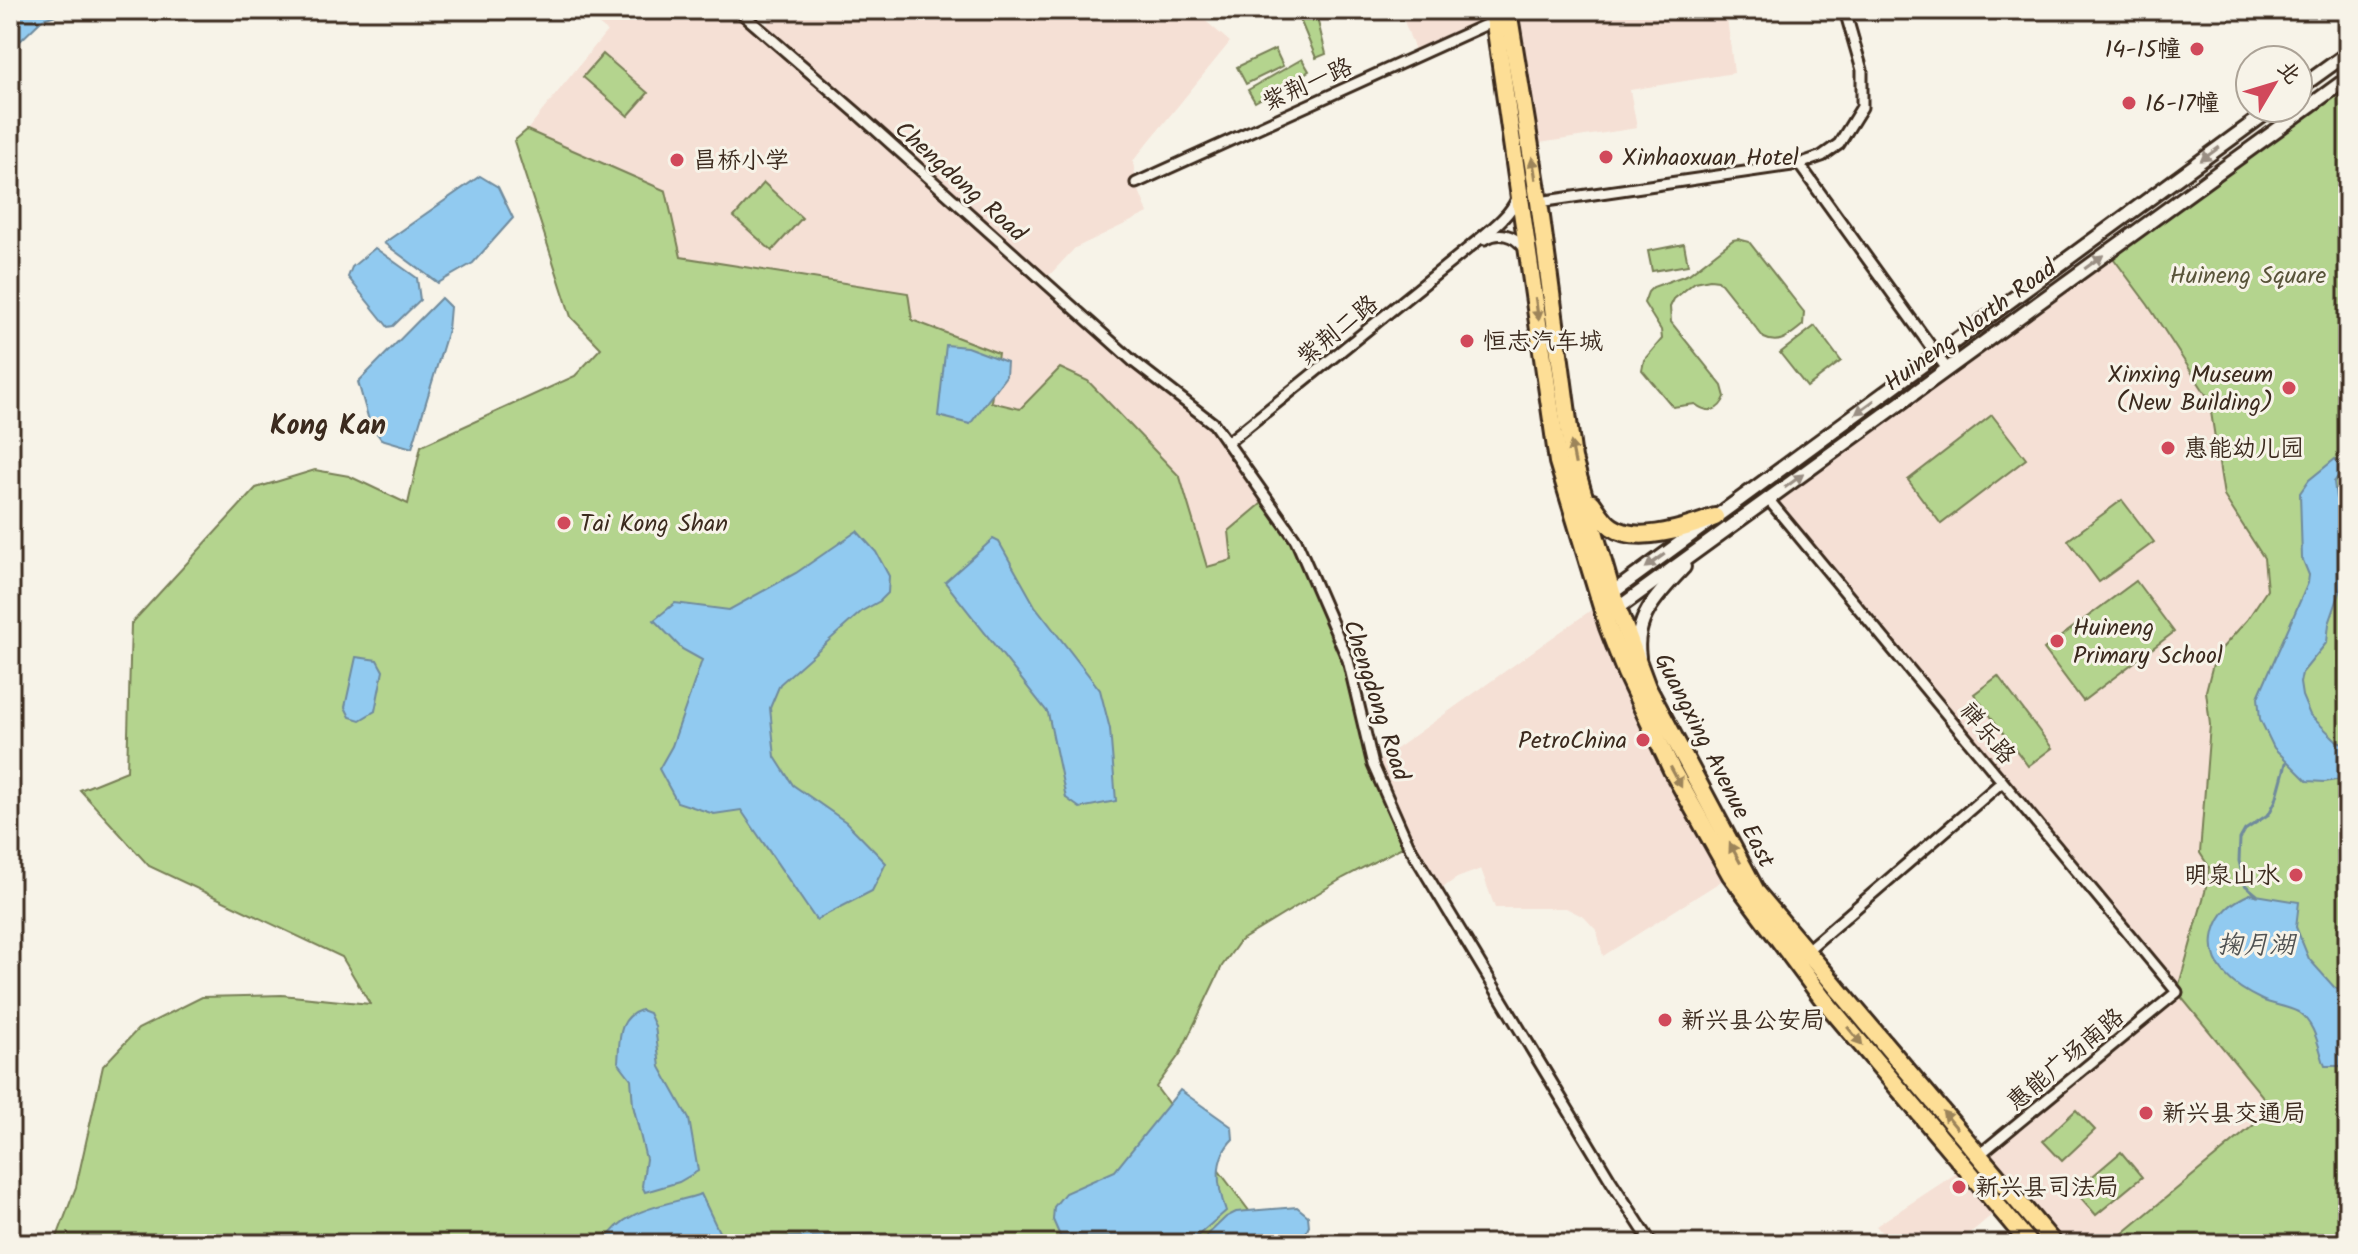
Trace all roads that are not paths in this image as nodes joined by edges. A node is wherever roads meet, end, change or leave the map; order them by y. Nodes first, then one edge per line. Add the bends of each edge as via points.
1 (738, 10) edge
2 (1508, 10) edge
3 (1842, 10) edge
4 (1493, 15) edge
5 (2348, 53) edge
6 (2314, 77) edge
7 (2348, 78) edge
8 (2251, 124) edge
9 (1799, 164) junction
10 (1136, 183) dead end
11 (1520, 188) junction
12 (1539, 202) junction
13 (1471, 246) junction
14 (1530, 260) junction
15 (1936, 355) junction
16 (1947, 369) junction
17 (1227, 443) junction
18 (1583, 488) junction
19 (1768, 499) junction
20 (1715, 517) junction
21 (1714, 538) junction
22 (1614, 601) junction
23 (1647, 687) junction
24 (2002, 782) junction
25 (1806, 951) junction
26 (2177, 992) joint
27 (1979, 1155) junction
28 (1652, 1244) edge
29 (2030, 1244) edge
30 (2054, 1244) edge

1 - 17 street, Chengdong Road via 1122,352 1214,424
12 -> 2 highway, Guangxing Avenue East
3 - 9 street via 1862,70 1862,107 1839,144
4 - 10 street, 紫荆一路
4 - 11 highway, Guangxing Avenue East
5 - 6 street
16 -> 7 street, Huineng North Road
8 -> 15 street, Huineng North Road
9 - 12 street
9 - 15 street
11 - 13 street, 紫荆二路 via 1515,204
11 - 14 highway, Guangxing Avenue East
18 -> 12 highway, Guangxing Avenue East via 1573,459
13 - 14 street, 紫荆二路 via 1504,234 1521,243
13 - 17 street, 紫荆二路
14 -> 29 highway, Guangxing Avenue East via 1558,462 1608,627 1672,770 1731,875 1823,999
15 - 16 street
15 -> 20 street, Huineng North Road
19 -> 16 street, Huineng North Road
17 - 28 street, Chengdong Road via 1296,540 1348,660 1373,765 1408,844
18 - 20 highway via 1601,517 1630,533 1684,529
18 - 22 highway, Guangxing Avenue East
19 - 21 street, Huineng North Road
19 - 24 street, 禅乐路
20 -> 22 street, Huineng North Road
21 - 22 street, Huineng North Road
21 - 23 street via 1663,588 1644,615 1638,653
22 - 23 highway, Guangxing Avenue East
25 -> 23 highway, Guangxing Avenue East via 1757,893
24 - 25 street
24 - 26 street, 禅乐路
27 -> 25 highway, Guangxing Avenue East
26 - 27 street, 惠能广场南路
27 - 30 highway, Guangxing Avenue East

